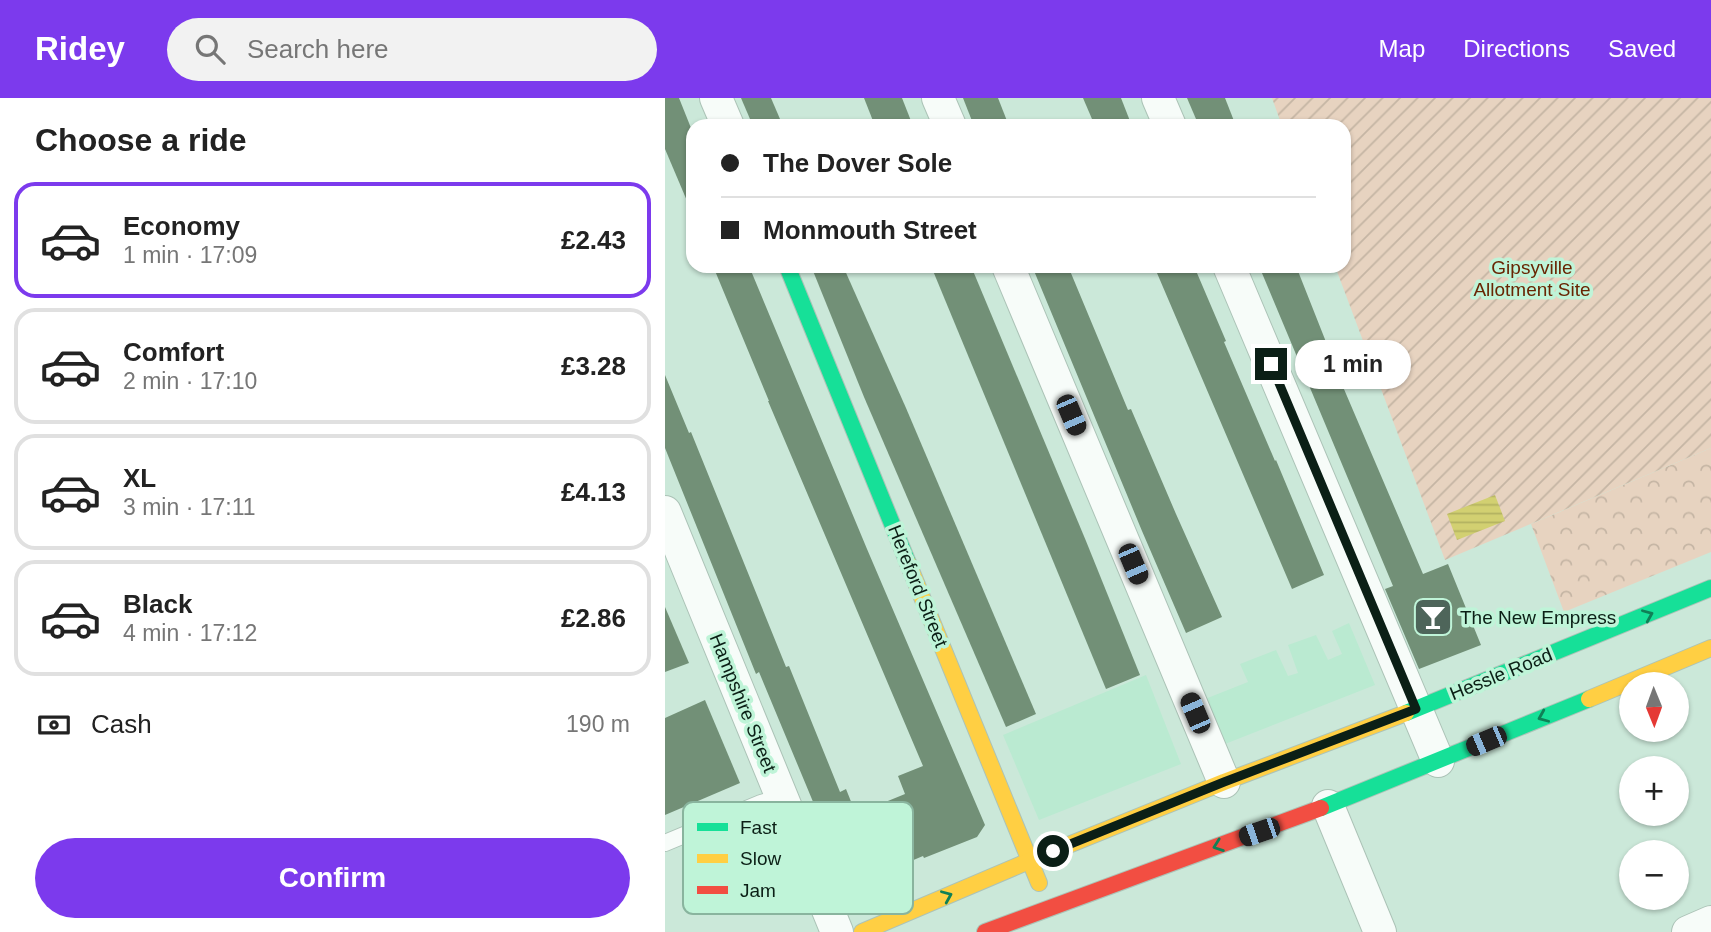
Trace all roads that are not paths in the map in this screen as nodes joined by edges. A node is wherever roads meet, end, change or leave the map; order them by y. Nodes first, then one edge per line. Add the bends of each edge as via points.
1 (716, 98) edge
2 (938, 98) edge
3 (1158, 98) edge
4 (725, 119) edge
5 (947, 119) edge
6 (1167, 119) edge
7 (790, 273) edge
8 (1011, 273) edge
9 (1232, 273) edge
10 (665, 512) edge
11 (1711, 588) edge
12 (1711, 648) edge
13 (1416, 709) junction
14 (1438, 761) junction
15 (1224, 782) junction
16 (782, 797) junction
17 (764, 802) edge
18 (784, 802) edge
19 (1328, 806) junction
20 (683, 836) edge
21 (665, 843) edge
22 (1029, 861) junction
23 (1049, 907) junction
24 (913, 910) edge
25 (830, 914) edge
26 (904, 914) edge
27 (1711, 922) edge
28 (837, 932) edge
29 (862, 932) edge
30 (985, 932) edge
31 (1380, 932) edge
32 (1688, 932) edge

1 - 4 street
2 - 5 street
3 - 6 street
7 - 22 street, Hereford Street
8 - 15 street
9 - 13 street
10 - 16 street, Hampshire Street
13 -> 11 street, Hessle Road
12 -> 14 street
13 - 14 street
13 - 15 street, Hessle Road
14 - 19 street
15 - 22 street, Hessle Road
16 - 17 lane
16 - 18 street, Hampshire Street
19 -> 23 street
19 - 31 street
20 - 21 lane
22 - 23 street, Hereford Street
24 -> 22 street, Hessle Road
23 - 30 street
25 - 28 street, Hampshire Street
29 -> 26 street, Hessle Road
27 - 32 street

